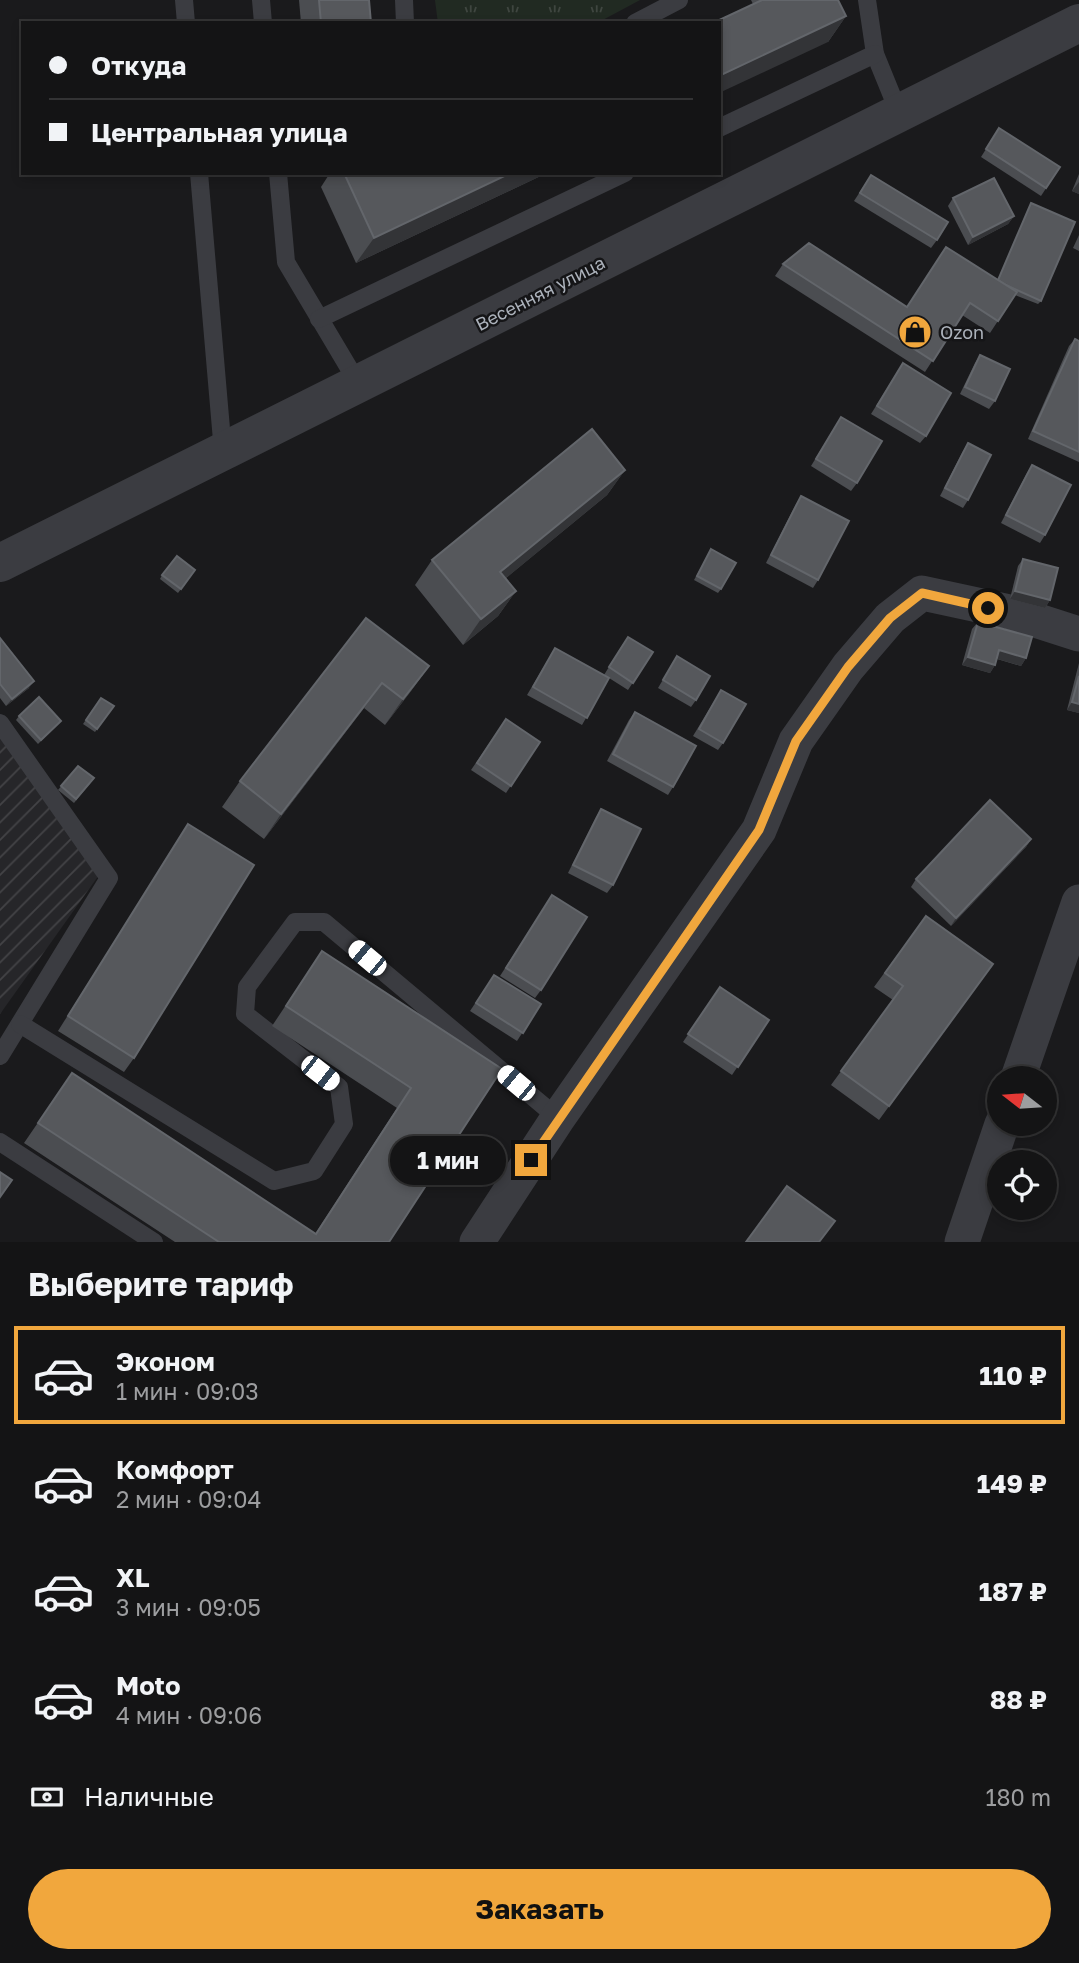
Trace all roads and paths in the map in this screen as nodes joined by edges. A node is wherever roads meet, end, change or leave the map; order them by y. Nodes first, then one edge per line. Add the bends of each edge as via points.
1 (184, 0) edge
2 (261, 0) edge
3 (404, 0) edge
4 (679, 0) edge
5 (867, 0) edge
6 (186, 21) edge
7 (264, 21) edge
8 (405, 21) edge
9 (639, 21) edge
10 (1079, 23) edge
11 (875, 54) junction
12 (899, 113) junction
13 (721, 127) edge
14 (199, 175) edge
15 (278, 175) edge
16 (621, 175) edge
17 (319, 319) junction
18 (359, 384) junction
19 (223, 452) junction
20 (0, 563) edge
21 (1079, 634) edge
22 (0, 723) edge
23 (1079, 902) edge
24 (20, 1024) junction
25 (0, 1056) edge
26 (1022, 1066) edge
27 (558, 1118) junction
28 (998, 1136) edge
29 (0, 1142) edge
30 (154, 1242) edge
31 (477, 1242) edge
32 (962, 1242) edge

1 - 6 lane
2 - 7 lane
3 - 8 lane
4 - 9 lane
5 - 11 lane
10 - 12 street, Весенняя улица
11 - 12 lane
11 - 13 lane
12 - 18 street, Весенняя улица
14 - 19 lane
15 - 17 lane via 286,262
16 - 17 lane
17 - 18 lane
18 - 19 street, Весенняя улица
19 - 20 street, Весенняя улица
21 - 27 street via 1010,612 922,593 890,618 848,667 796,741 759,830
22 - 24 lane via 109,878
23 - 26 street
24 - 25 lane
24 - 27 lane via 274,1181 314,1171 344,1124 339,1087 245,1014 247,987 295,922 324,922
27 - 31 street
28 - 32 street
29 - 30 lane

